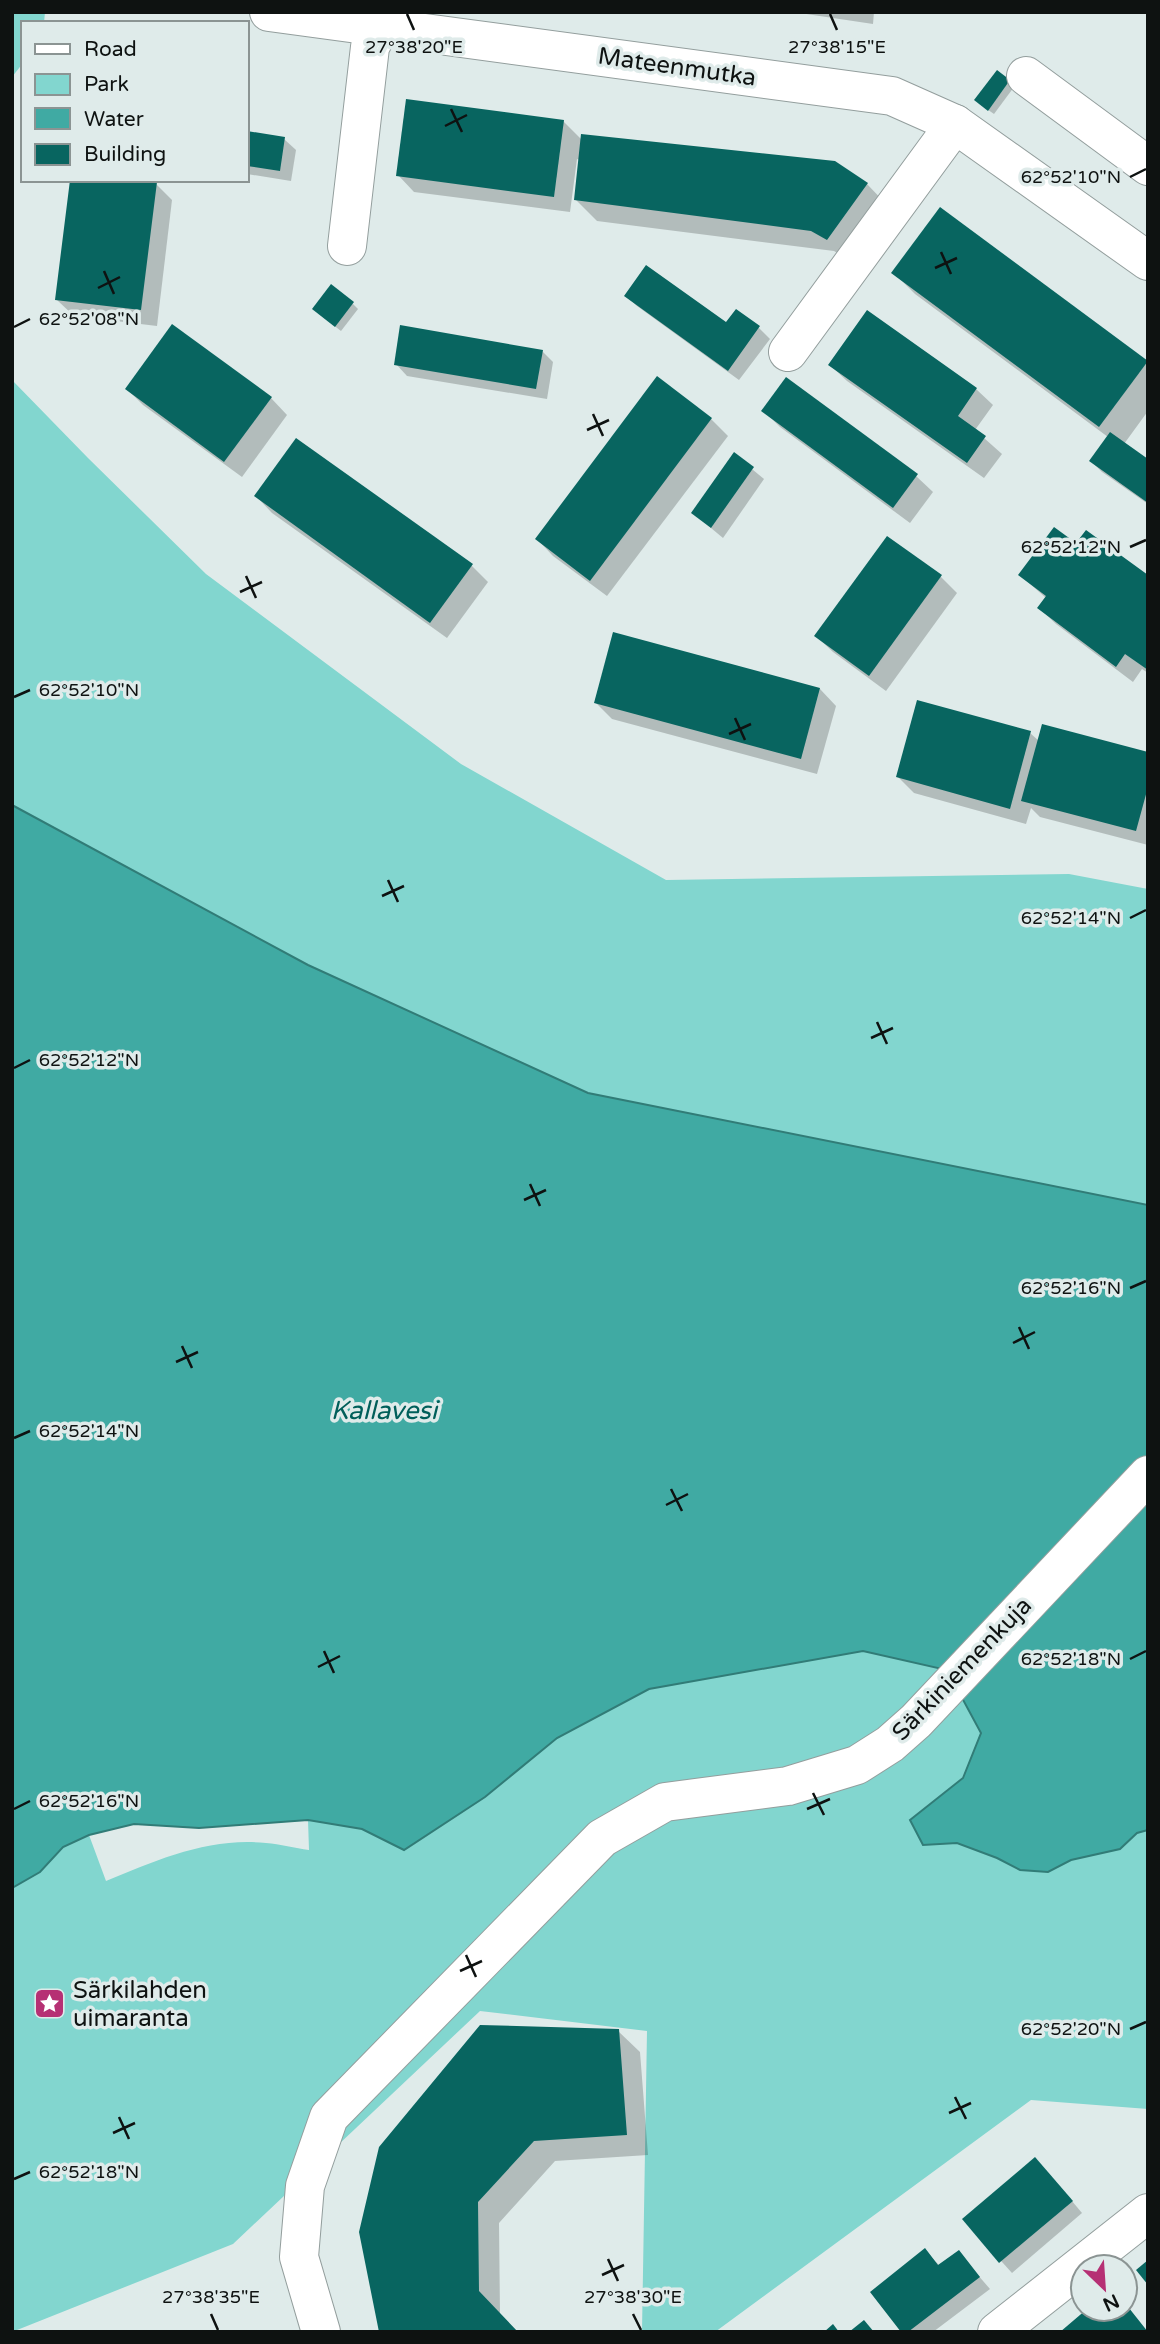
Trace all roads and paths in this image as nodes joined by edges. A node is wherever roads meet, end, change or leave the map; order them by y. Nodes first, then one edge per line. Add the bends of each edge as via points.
1 (269, 12) edge
2 (380, 27) junction
3 (1026, 76) dead end
4 (955, 124) junction
5 (1148, 166) edge
6 (347, 246) dead end
7 (1148, 261) edge
8 (788, 352) dead end
9 (1148, 1475) edge
10 (1148, 2213) edge
11 (321, 2332) edge
12 (996, 2332) edge

1 - 2 street, Mateenmutka
2 - 4 street, Mateenmutka via 892,96
2 - 6 street via 370,47
3 - 5 street
4 - 7 street, Mateenmutka
4 - 8 street
9 - 11 street, Särkiniemenkuja via 890,1744 857,1765 788,1786 665,1802 602,1838 329,2117 305,2186 299,2257
10 - 12 street

